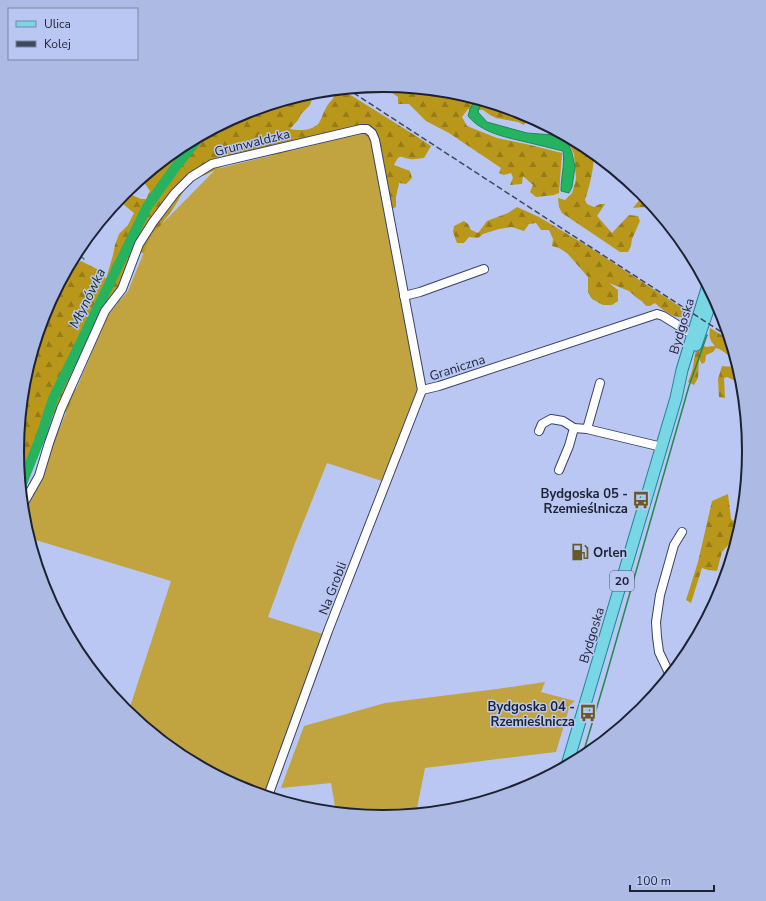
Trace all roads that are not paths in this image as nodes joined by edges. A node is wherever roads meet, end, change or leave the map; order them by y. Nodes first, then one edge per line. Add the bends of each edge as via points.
1 (375, 140) joint
2 (484, 269) dead end
3 (706, 293) edge
4 (404, 296) junction
5 (710, 303) edge
6 (692, 334) junction
7 (696, 346) junction
8 (600, 383) dead end
9 (422, 390) junction
10 (676, 398) junction
11 (574, 428) junction
12 (587, 428) junction
13 (539, 431) dead end
14 (662, 447) junction
15 (559, 470) dead end
16 (27, 497) edge
17 (682, 532) dead end
18 (667, 670) edge
19 (570, 756) edge
20 (270, 791) edge

1 - 4 street, Graniczna
1 - 16 street, Grunwaldzka via 367,129 361,129 212,164 191,177 175,193 139,244 122,289 105,311 61,409 39,476
2 - 4 street
3 - 6 main road, Bydgoska / 20
4 - 9 street, Graniczna
5 - 7 main road, Bydgoska / 20
6 - 7 street
6 - 9 street, Graniczna via 658,314
6 - 10 main road, Bydgoska / 20
7 - 10 main road, Bydgoska / 20
8 - 12 street
9 - 20 street, Na Grobli via 328,631
10 - 14 main road, Bydgoska / 20
11 - 12 street
11 - 13 street via 563,421 550,419 542,424
11 - 15 street
12 - 14 street
14 - 19 main road, Bydgoska / 20
17 - 18 street via 674,545 660,595 656,622 659,652

